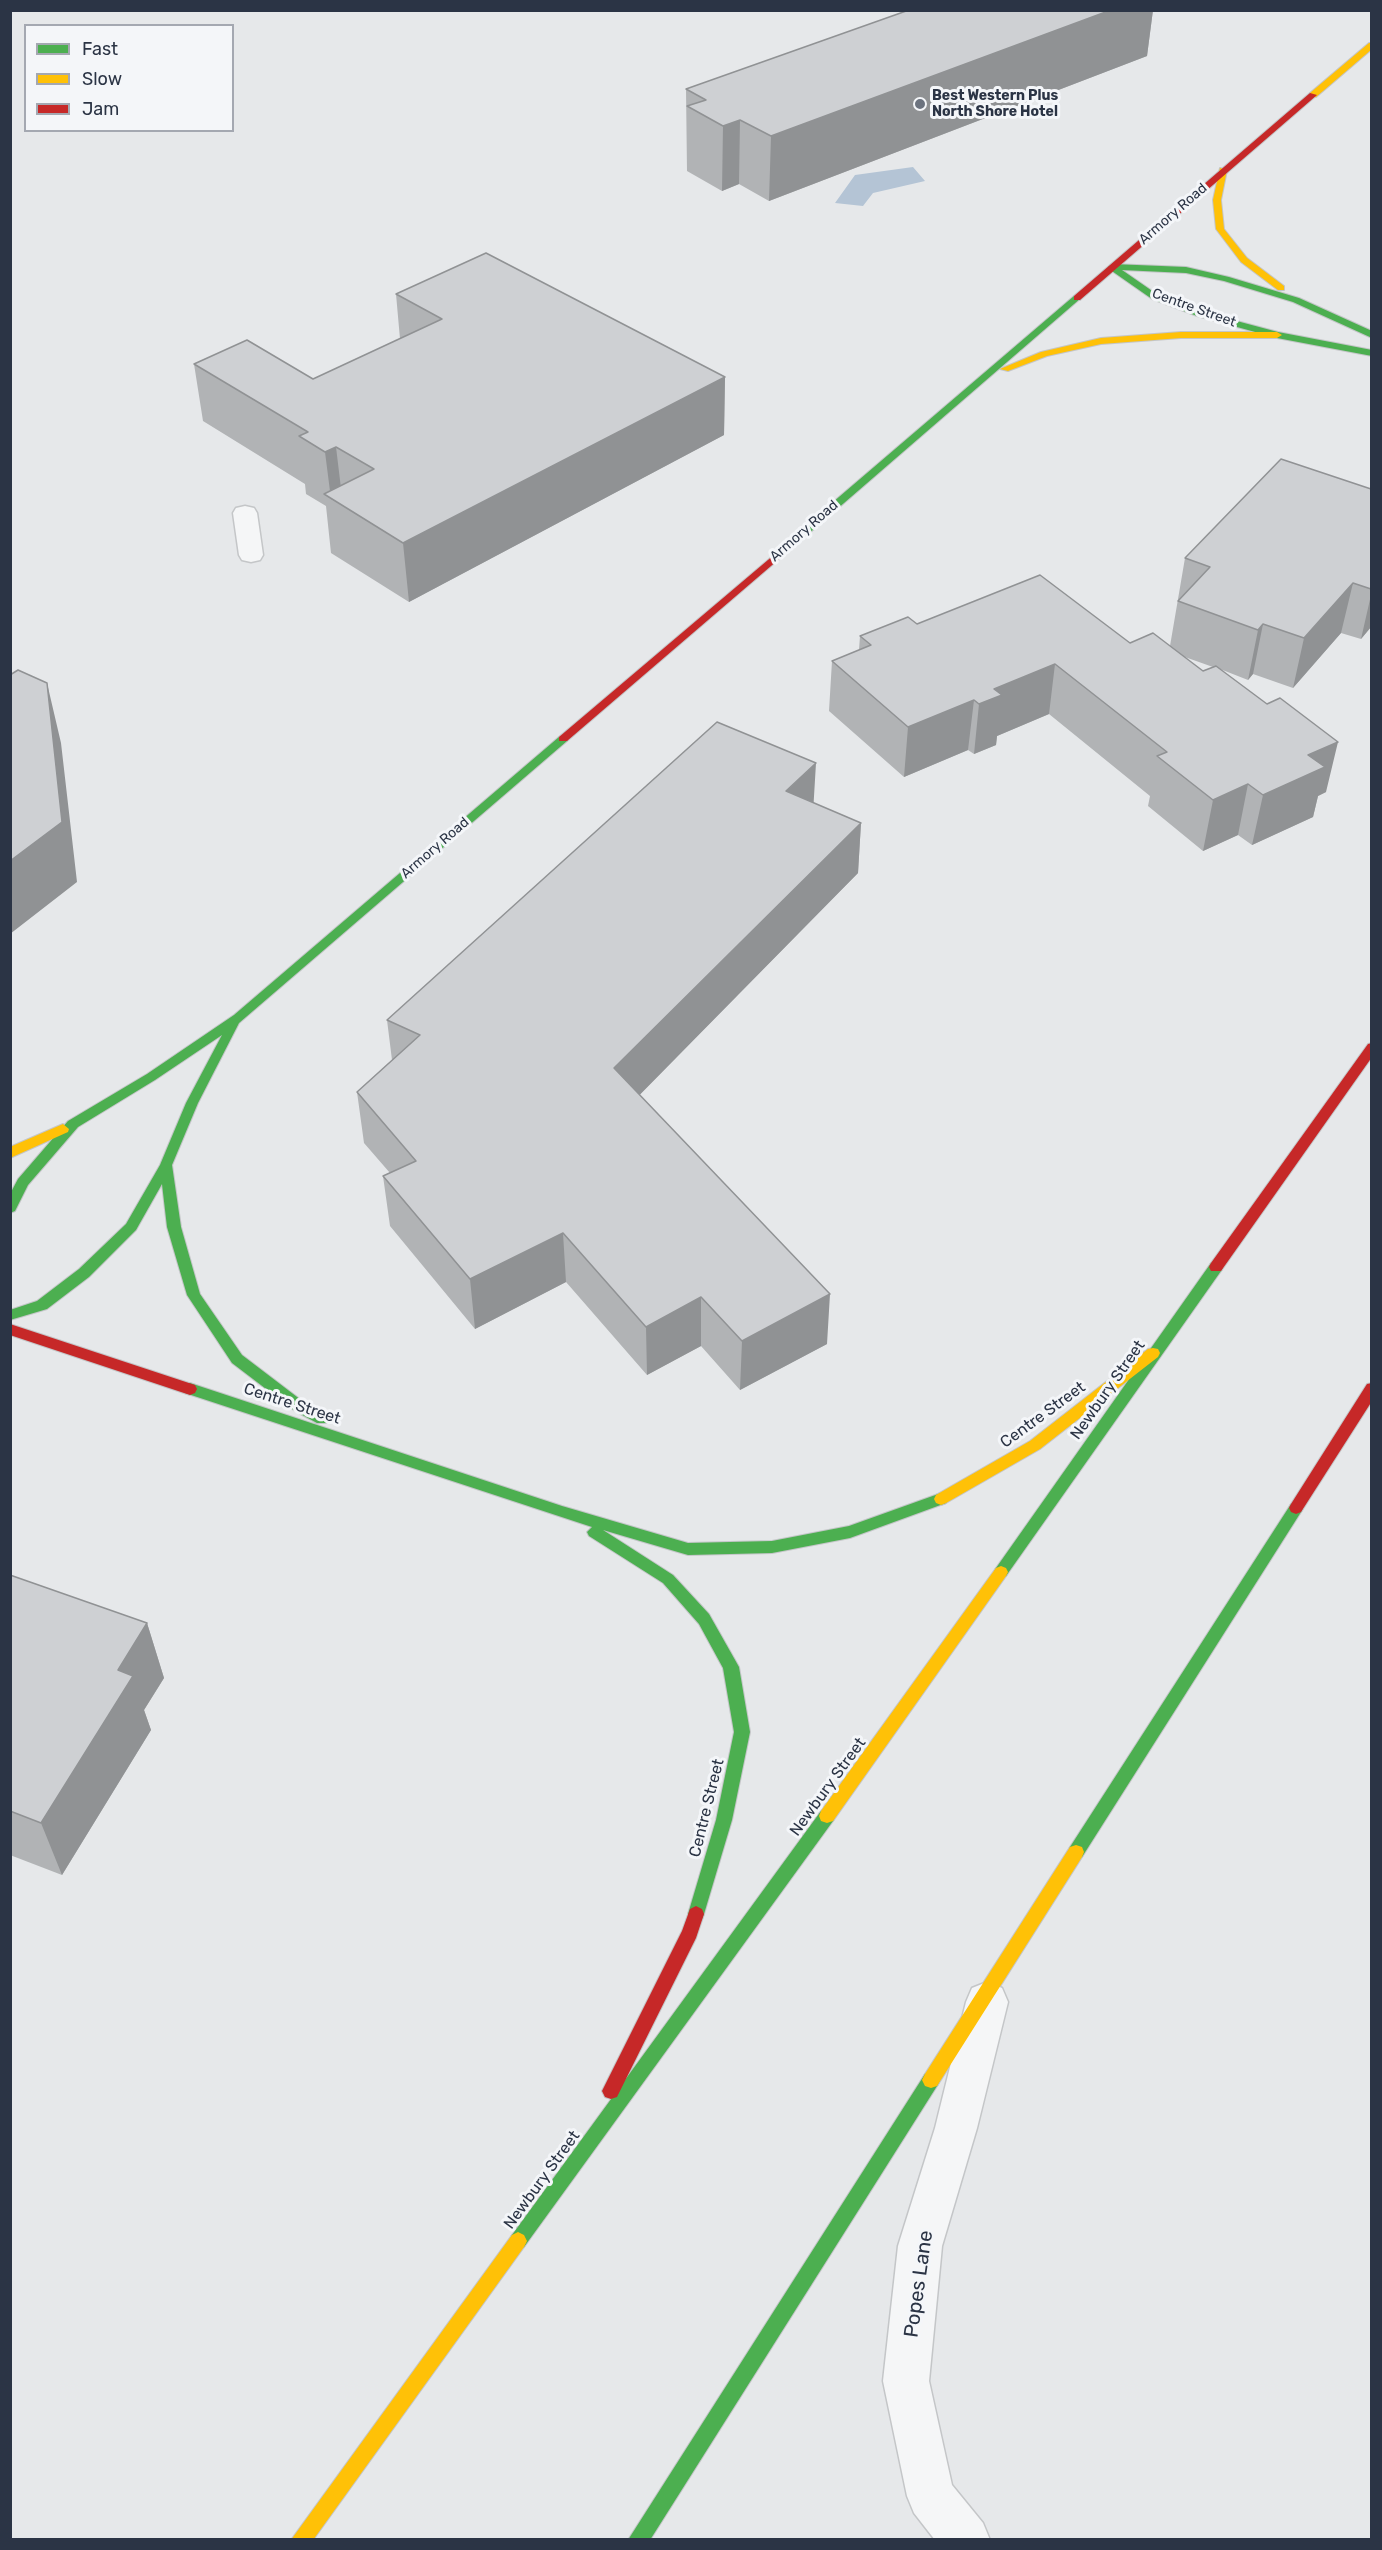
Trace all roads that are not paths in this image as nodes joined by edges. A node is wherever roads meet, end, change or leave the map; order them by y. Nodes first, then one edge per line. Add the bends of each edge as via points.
1 (1371, 45) edge
2 (1223, 170) junction
3 (1112, 267) junction
4 (1296, 300) junction
5 (1371, 334) edge
6 (1277, 335) junction
7 (1371, 353) edge
8 (978, 380) junction
9 (244, 513) dead end
10 (251, 555) dead end
11 (238, 1018) junction
12 (1371, 1047) edge
13 (73, 1124) junction
14 (10, 1153) edge
15 (166, 1165) junction
16 (10, 1208) edge
17 (10, 1316) edge
18 (10, 1329) edge
19 (1155, 1352) junction
20 (1371, 1388) edge
21 (388, 1453) junction
22 (562, 1512) junction
23 (991, 1986) junction
24 (575, 2162) junction
25 (301, 2540) edge
26 (638, 2540) edge
27 (966, 2540) edge

1 - 2 main road, Armory Road
2 - 3 main road, Armory Road
2 - 4 main road via 1217,200 1220,229 1244,260
3 - 4 main road, Centre Street via 1186,270
3 - 6 main road, Centre Street via 1155,297
3 - 8 main road, Armory Road
4 - 5 main road, Centre Street
6 - 7 main road, Centre Street
6 - 8 main road via 1181,334 1101,341 1044,354
8 - 11 main road, Armory Road
9 - 10 street
11 - 13 main road, Armory Road
11 - 15 main road, Armory Road via 192,1102
12 - 19 main road, Newbury Street
13 - 14 main road
13 - 16 main road, Armory Road via 23,1182
15 - 17 main road, Armory Road via 131,1227 84,1273 42,1305
15 - 21 main road via 174,1227 194,1295 237,1359 300,1407
18 - 21 main road, Centre Street
19 - 22 main road, Centre Street via 1035,1444 933,1504 850,1532 772,1547 688,1549
19 - 24 main road, Newbury Street via 886,1735
20 - 23 main road
21 - 22 main road, Centre Street
22 - 24 main road, Centre Street via 668,1579 704,1619 731,1666 742,1732 724,1820 690,1934
23 - 26 main road
23 - 27 street, Popes Lane via 956,2128 920,2246 906,2381 931,2496
24 - 25 main road, Newbury Street

